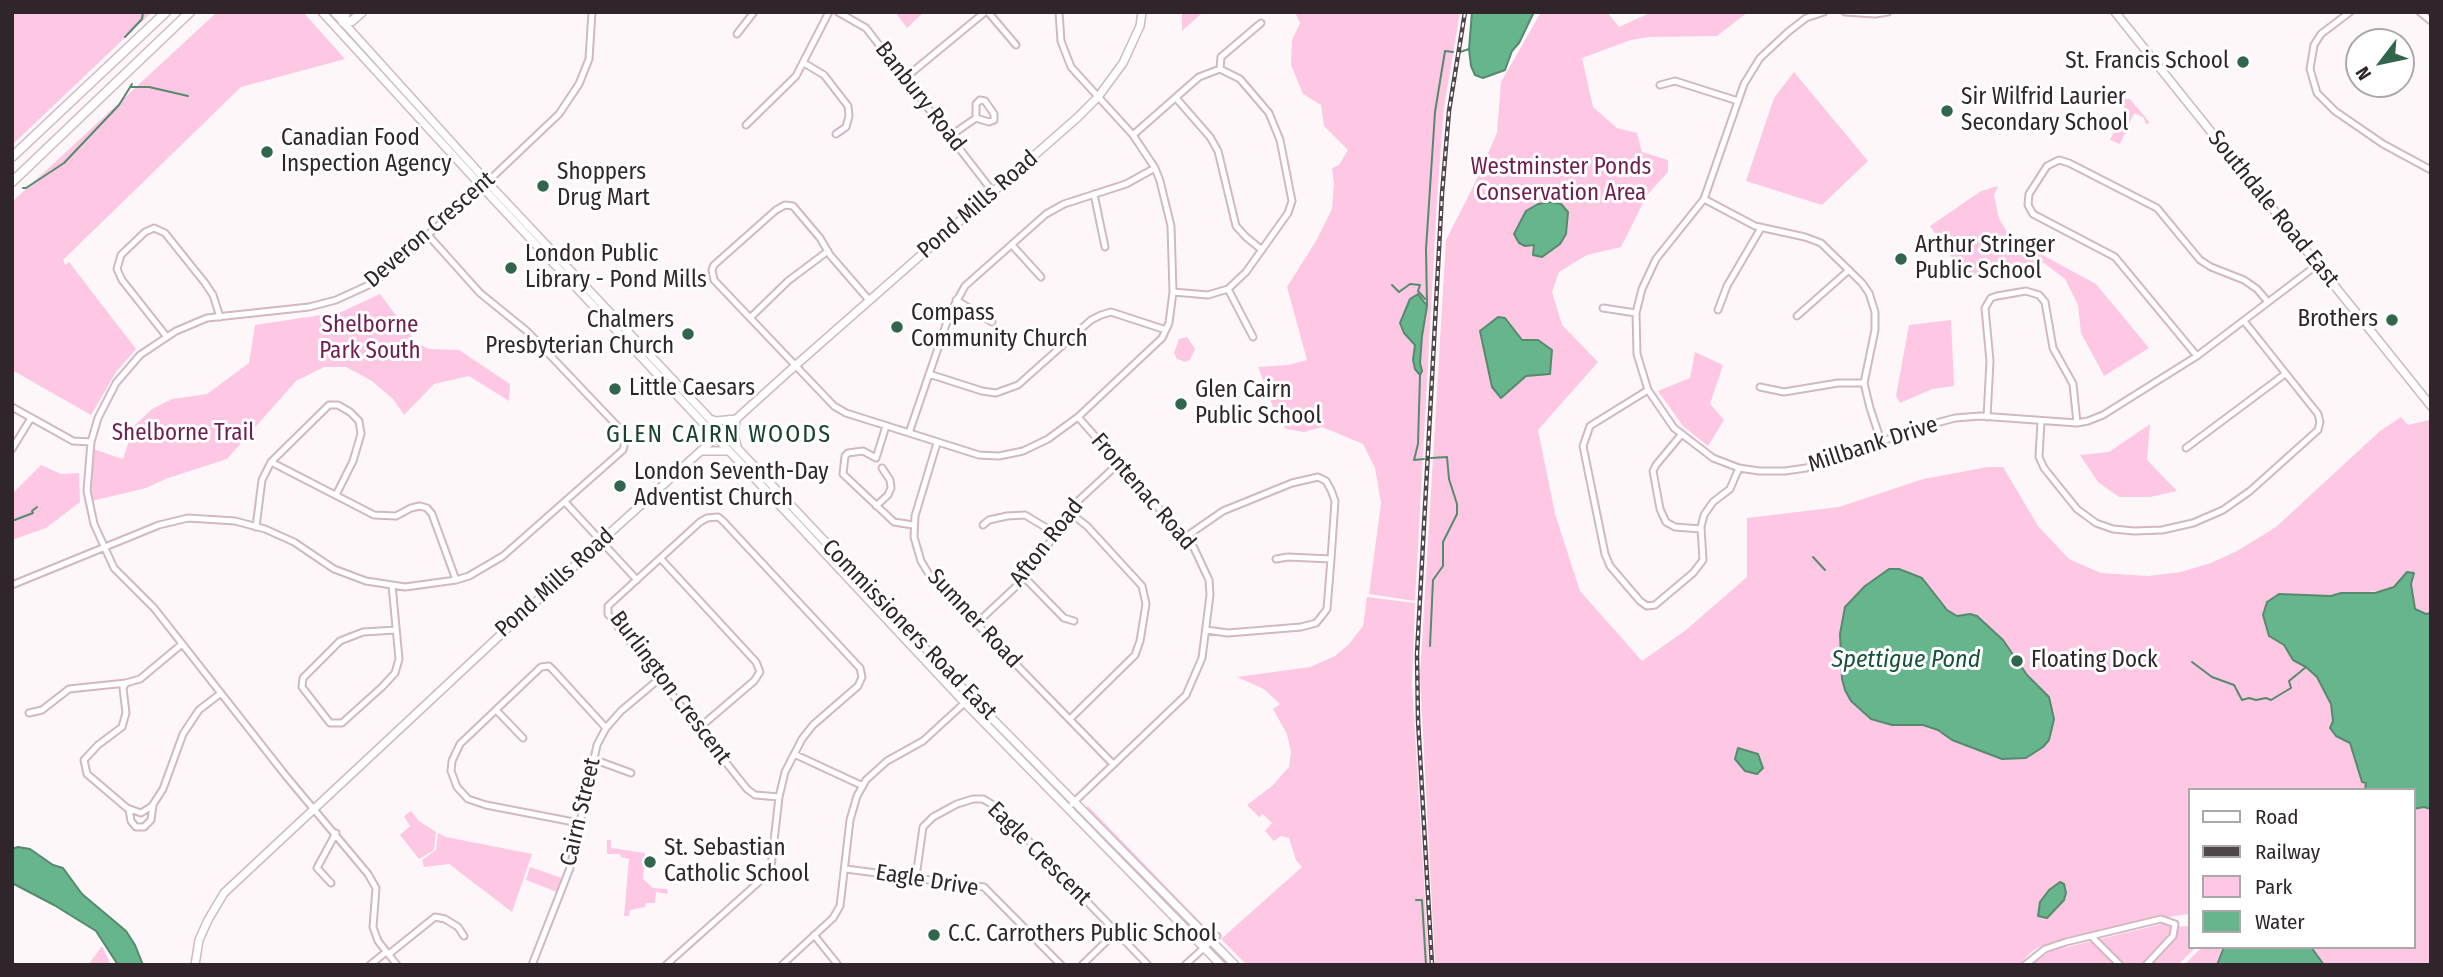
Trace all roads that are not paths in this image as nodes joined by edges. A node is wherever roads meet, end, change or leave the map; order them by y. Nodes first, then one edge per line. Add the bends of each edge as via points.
1 (166, 12) edge
2 (190, 12) edge
3 (322, 12) edge
4 (334, 12) edge
5 (346, 12) edge
6 (362, 12) edge
7 (592, 12) edge
8 (754, 12) edge
9 (829, 12) edge
10 (838, 12) edge
11 (986, 12) edge
12 (1059, 12) edge
13 (1142, 12) edge
14 (1824, 12) edge
15 (1845, 12) edge
16 (1888, 12) edge
17 (2115, 12) edge
18 (2350, 12) edge
19 (2420, 12) edge
20 (2431, 21) edge
21 (1261, 23) dead end
22 (339, 25) junction
23 (737, 34) dead end
24 (1016, 45) dead end
25 (804, 63) junction
26 (1220, 69) junction
27 (905, 78) junction
28 (1660, 85) dead end
29 (1098, 97) junction
30 (1176, 98) junction
31 (1738, 101) junction
32 (976, 118) dead end
33 (746, 125) dead end
34 (836, 134) dead end
35 (1132, 135) junction
36 (950, 136) junction
37 (12, 157) edge
38 (1155, 168) junction
39 (2431, 170) edge
40 (12, 182) edge
41 (485, 184) junction
42 (993, 192) junction
43 (1094, 194) junction
44 (1704, 199) junction
45 (1761, 228) junction
46 (428, 235) junction
47 (1012, 245) junction
48 (1105, 247) dead end
49 (1262, 250) junction
50 (828, 251) junction
51 (2317, 265) junction
52 (1849, 270) junction
53 (1041, 277) dead end
54 (1228, 289) junction
55 (1173, 292) junction
56 (869, 300) junction
57 (956, 300) junction
58 (2268, 302) junction
59 (1603, 308) dead end
60 (1718, 310) dead end
61 (1636, 313) junction
62 (1797, 316) dead end
63 (220, 317) junction
64 (750, 318) junction
65 (2244, 321) junction
66 (992, 322) dead end
67 (1166, 330) junction
68 (166, 337) junction
69 (1253, 337) dead end
70 (2197, 356) junction
71 (796, 365) junction
72 (929, 373) junction
73 (2286, 374) junction
74 (1864, 383) junction
75 (1760, 387) dead end
76 (1648, 390) junction
77 (2430, 403) edge
78 (12, 407) edge
79 (1078, 417) junction
80 (1987, 417) junction
81 (32, 418) junction
82 (699, 418) junction
83 (710, 418) junction
84 (736, 419) junction
85 (2041, 421) junction
86 (2077, 422) junction
87 (886, 426) junction
88 (909, 433) junction
89 (719, 434) junction
90 (1681, 435) junction
91 (1881, 441) junction
92 (91, 442) junction
93 (937, 443) junction
94 (2186, 447) dead end
95 (12, 449) edge
96 (738, 449) junction
97 (729, 451) junction
98 (700, 452) junction
99 (271, 462) junction
100 (1118, 464) junction
101 (882, 468) dead end
102 (1739, 468) junction
103 (336, 495) junction
104 (565, 502) junction
105 (876, 506) junction
106 (1070, 513) junction
107 (913, 525) junction
108 (983, 525) dead end
109 (256, 527) junction
110 (1701, 528) junction
111 (1055, 533) junction
112 (1184, 538) junction
113 (601, 541) junction
114 (104, 548) junction
115 (661, 559) junction
116 (1276, 559) dead end
117 (1331, 559) junction
118 (1025, 578) junction
119 (456, 580) junction
120 (637, 580) junction
121 (12, 585) edge
122 (392, 585) junction
123 (1074, 621) dead end
124 (977, 623) junction
125 (396, 630) junction
126 (1206, 630) junction
127 (182, 643) junction
128 (659, 678) junction
129 (127, 683) junction
130 (221, 693) junction
131 (971, 696) junction
132 (965, 703) junction
133 (496, 710) junction
134 (29, 713) dead end
135 (1070, 719) junction
136 (606, 728) junction
137 (699, 728) junction
138 (523, 738) dead end
139 (794, 754) junction
140 (593, 759) junction
141 (1113, 764) junction
142 (631, 773) dead end
143 (863, 786) junction
144 (779, 797) junction
145 (153, 804) junction
146 (1072, 804) junction
147 (129, 809) junction
148 (315, 809) junction
149 (579, 823) junction
150 (336, 833) junction
151 (846, 869) junction
152 (916, 877) junction
153 (331, 883) dead end
154 (1116, 932) junction
155 (814, 935) junction
156 (464, 936) dead end
157 (2092, 937) junction
158 (1214, 939) junction
159 (1204, 947) junction
160 (387, 953) junction
161 (195, 965) edge
162 (370, 965) edge
163 (397, 965) edge
164 (532, 965) edge
165 (666, 965) edge
166 (782, 965) edge
167 (838, 965) edge
168 (1061, 965) edge
169 (1082, 965) edge
170 (1148, 965) edge
171 (1185, 965) edge
172 (1221, 965) edge
173 (1235, 965) edge
174 (2025, 965) edge
175 (2120, 965) edge
176 (2147, 965) edge

1 - 37 highway
2 - 40 highway
3 - 22 main road, Commissioners Road East
4 - 22 main road, Commissioners Road East
5 - 22 highway
6 - 22 highway
7 - 41 street, Deveron Crescent via 589,59 570,100
8 - 23 street
9 - 25 street
10 - 27 street, Banbury Road via 866,28
11 - 24 street
11 - 27 street
12 - 29 street via 1061,41 1071,67
13 - 29 main road, Pond Mills Road via 1123,62
14 - 31 street, Millbank Drive via 1806,18 1760,58
15 - 16 street
17 - 51 main road, Southdale Road East
18 - 39 street via 2314,45 2310,69 2317,93 2372,137
19 - 20 street
21 - 26 street via 1221,57
22 - 41 main road, Commissioners Road East
25 - 33 street
25 - 34 street via 824,75 848,106 846,127
26 - 30 street via 1199,77
26 - 49 street via 1240,79 1269,113 1280,140 1291,207
27 - 36 street, Banbury Road
28 - 31 street via 1675,81
29 - 35 street
29 - 42 main road, Pond Mills Road
30 - 35 street
30 - 49 street via 1218,151 1236,226
31 - 44 street, Millbank Drive
32 - 36 street
35 - 38 street
36 - 42 street, Banbury Road
38 - 43 street
38 - 55 street via 1171,226
41 - 46 street, Deveron Crescent
41 - 82 main road, Commissioners Road East
41 - 83 main road, Commissioners Road East
42 - 56 main road, Pond Mills Road
43 - 47 street via 1046,214
43 - 48 street
44 - 45 street
44 - 61 street, Millbank Drive via 1656,259
45 - 52 street via 1821,243
45 - 60 street
46 - 63 street, Deveron Crescent via 360,291 309,307
46 - 104 street via 469,282 528,332 622,431 623,450
47 - 53 street
47 - 57 street via 965,286
49 - 54 street
50 - 56 street
50 - 64 street
50 - 64 street via 793,206 776,210 712,270 714,280
51 - 58 street, Millbank Drive
51 - 77 main road, Southdale Road East
52 - 62 street
52 - 74 street via 1869,293 1875,312
54 - 55 street via 1208,295
54 - 69 street
55 - 67 street
56 - 71 main road, Pond Mills Road
57 - 66 street
57 - 72 street
58 - 65 street, Millbank Drive
58 - 70 street via 2244,280 2200,260 2164,215 2147,202 2069,163 2059,160 2047,166 2029,194 2033,214 2115,257
59 - 61 street
61 - 76 street, Millbank Drive via 1637,354
63 - 68 street, Deveron Crescent via 206,318
63 - 68 street via 205,283 164,233 145,232 121,255 117,269
64 - 71 street
65 - 70 street, Millbank Drive
65 - 73 street
67 - 72 street via 1111,312 1101,314 1018,385 996,393
67 - 79 street
68 - 92 street, Deveron Crescent via 141,355 116,383
70 - 86 street, Millbank Drive via 2103,415
71 - 84 main road, Pond Mills Road
71 - 87 street via 834,407
72 - 88 street
73 - 85 street via 2318,414 2318,430 2234,503 2193,523 2162,530 2113,529 2085,517 2039,457
73 - 94 street
74 - 75 street via 1784,392
74 - 91 street
76 - 90 street, Millbank Drive
76 - 110 street via 1602,416 1585,435 1583,446 1610,566 1640,601 1655,605 1703,560
78 - 81 street
79 - 93 street via 1035,447 999,456
79 - 100 street, Frontenac Road
80 - 85 street, Millbank Drive
80 - 86 street via 1990,361 1985,308 1997,296 2026,291 2045,302 2053,348 2073,384
80 - 91 street, Millbank Drive via 1955,418
81 - 92 street via 73,441
81 - 95 street
82 - 89 main road, Commissioners Road East
82 - 98 main road via 705,431
83 - 84 main road
83 - 89 main road, Commissioners Road East
84 - 89 main road, Pond Mills Road
84 - 96 main road
85 - 86 street, Millbank Drive
87 - 88 street
87 - 105 street via 876,458 863,451 845,456 843,474
88 - 93 street
89 - 96 main road, Commissioners Road East
89 - 97 main road, Commissioners Road East
89 - 98 main road, Pond Mills Road
90 - 102 street, Millbank Drive via 1713,458
90 - 110 street via 1653,471 1660,509 1666,522 1675,527
91 - 102 street, Millbank Drive via 1806,468
92 - 114 street, Deveron Crescent via 87,491
93 - 107 street
96 - 131 main road, Commissioners Road East
97 - 98 main road
97 - 132 main road, Commissioners Road East
98 - 113 main road, Pond Mills Road
99 - 103 street
99 - 103 street via 330,405 338,405 359,421 361,433
99 - 109 street via 262,480
100 - 106 street, Afton Road
100 - 112 street, Frontenac Road
101 - 105 street via 891,488
102 - 110 street via 1730,489 1704,515
103 - 119 street via 386,517 427,508
104 - 113 street
104 - 119 street via 503,556
105 - 107 street via 894,522
106 - 111 street, Afton Road
106 - 135 street via 1095,533 1142,586 1146,604 1135,655
107 - 124 street, Sumner Road via 917,550 930,576
108 - 111 street via 1025,515
109 - 114 street via 223,519 188,518
109 - 122 street via 294,542 334,569
111 - 118 street, Afton Road
112 - 117 street via 1241,502 1318,477 1326,481 1335,501
112 - 126 street, Frontenac Road via 1209,580
113 - 120 street
113 - 148 main road, Pond Mills Road
114 - 121 street
114 - 127 street, Deveron Crescent via 114,568
115 - 120 street, Burlington Crescent
115 - 137 street via 760,671
115 - 139 street, Burlington Crescent via 700,522 718,517 860,668 858,686 813,725
116 - 117 street
117 - 126 street via 1327,609 1315,623 1249,632
118 - 123 street via 1064,618
118 - 124 street, Afton Road
119 - 122 street
120 - 128 street, Burlington Crescent via 608,606 608,614
122 - 125 street
124 - 135 street, Sumner Road
125 - 125 street via 395,673 342,723 330,723 302,687 303,678 340,641 363,632
126 - 141 street, Frontenac Road via 1202,658 1185,695
127 - 129 street via 139,679
127 - 130 street, Deveron Crescent
128 - 136 street, Cairn Street
128 - 137 street, Burlington Crescent
129 - 134 street via 69,689 42,710
129 - 147 street via 121,727 84,760 87,774
130 - 145 street via 199,710 183,734
130 - 148 street, Deveron Crescent
131 - 132 street
131 - 146 main road, Commissioners Road East
132 - 143 street via 923,741 887,761
132 - 146 main road, Commissioners Road East
133 - 136 street via 541,667 549,666
133 - 138 street
133 - 149 street via 460,744 451,771 457,787 468,799 486,805
135 - 141 street, Sumner Road
136 - 140 street, Cairn Street
137 - 144 street, Burlington Crescent via 747,789 755,795
139 - 143 street
139 - 144 street
140 - 142 street
140 - 149 street, Cairn Street
141 - 146 street, Frontenac Road
143 - 151 street via 850,820
144 - 165 street via 771,867
145 - 147 street via 141,813
145 - 147 street via 151,820 144,827 131,821
146 - 158 main road, Commissioners Road East
146 - 159 main road, Commissioners Road East
148 - 150 street, Deveron Crescent
148 - 161 main road, Pond Mills Road via 224,893 199,940
149 - 164 street, Cairn Street via 570,867
150 - 153 street via 317,868
150 - 160 street, Deveron Crescent via 376,888 373,927
151 - 152 street, Eagle Drive
151 - 155 street via 840,906
152 - 154 street, Eagle Crescent via 923,827 957,804 983,799 995,806
152 - 168 street, Eagle Drive via 984,887
154 - 169 street
154 - 170 street, Eagle Crescent
155 - 166 street
155 - 167 street
156 - 160 street via 445,919 435,917
157 - 174 street via 2045,949
157 - 175 street
157 - 176 street via 2161,919 2175,924 2174,936
158 - 159 street
158 - 173 main road, Commissioners Road East
159 - 171 street
159 - 172 main road, Commissioners Road East
160 - 162 street
160 - 163 street, Deveron Crescent

